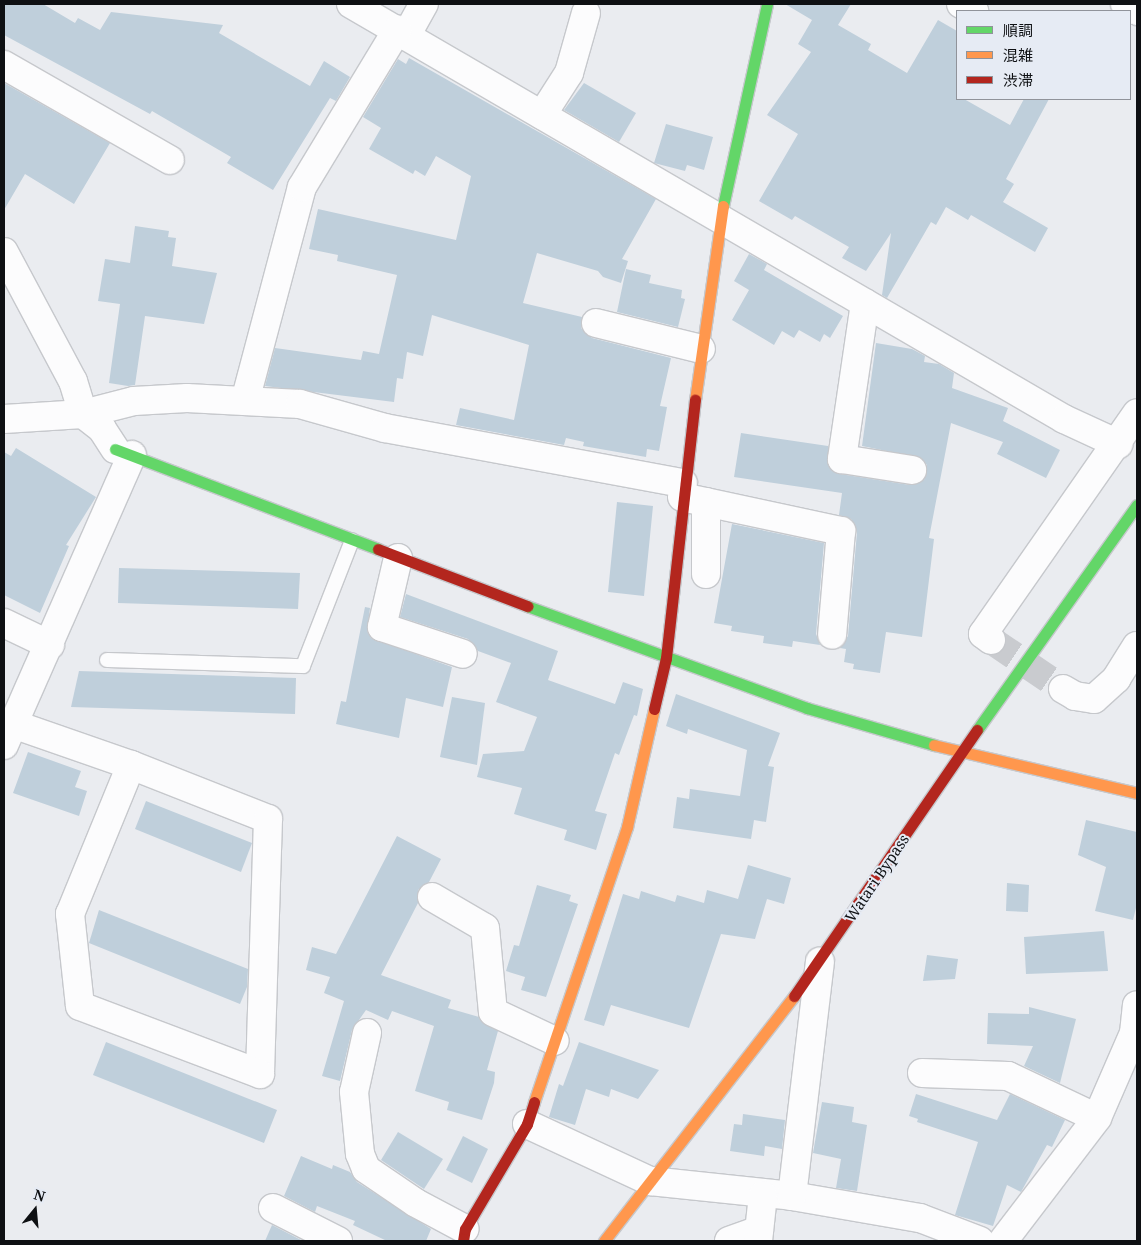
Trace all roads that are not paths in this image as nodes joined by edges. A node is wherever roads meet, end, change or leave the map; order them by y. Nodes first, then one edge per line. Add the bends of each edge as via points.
1 (351, 4) edge
2 (424, 4) edge
3 (767, 4) edge
4 (960, 4) edge
5 (1125, 4) edge
6 (972, 10) edge
7 (1137, 11) edge
8 (586, 14) dead end
9 (401, 33) junction
10 (4, 65) edge
11 (542, 114) junction
12 (170, 160) dead end
13 (720, 218) junction
14 (4, 252) edge
15 (865, 303) junction
16 (596, 323) dead end
17 (702, 349) junction
18 (245, 402) junction
19 (1137, 413) edge
20 (83, 414) junction
21 (4, 419) edge
22 (1118, 444) junction
23 (124, 452) junction
24 (912, 470) dead end
25 (690, 494) junction
26 (1137, 505) edge
27 (352, 540) junction
28 (398, 558) junction
29 (706, 574) dead end
30 (4, 623) edge
31 (832, 635) dead end
32 (991, 640) dead end
33 (50, 645) junction
34 (1137, 646) edge
35 (463, 654) dead end
36 (666, 658) junction
37 (107, 660) dead end
38 (1062, 689) tunnel mouth
39 (10, 735) edge
40 (960, 754) junction
41 (130, 765) junction
42 (1137, 793) edge
43 (432, 898) dead end
44 (820, 962) junction
45 (1137, 1005) edge
46 (367, 1034) dead end
47 (555, 1041) junction
48 (922, 1073) dead end
49 (1097, 1118) junction
50 (527, 1124) junction
51 (650, 1181) junction
52 (763, 1196) junction
53 (792, 1196) junction
54 (273, 1208) dead end
55 (464, 1235) edge
56 (759, 1236) edge
57 (338, 1241) edge
58 (604, 1241) edge
59 (729, 1241) edge
60 (980, 1241) edge
61 (1003, 1241) edge

1 - 9 street
2 - 9 street
3 - 13 main road
4 - 6 street
5 - 7 street
8 - 11 street via 569,73
9 - 11 street
9 - 18 street via 302,187
10 - 12 street
11 - 13 street
13 - 15 street
13 - 17 main road
14 - 20 street via 73,381
15 - 22 street via 1064,419
15 - 24 street via 842,459
16 - 17 street
17 - 25 main road
18 - 20 street via 187,398 134,401
18 - 25 street via 300,404 385,428
19 - 22 street
20 - 21 street
20 - 23 street
22 - 32 street via 983,634
23 - 27 main road
23 - 33 street
25 - 29 street
25 - 31 street via 841,531
25 - 36 main road
26 - 40 main road, Watari Bypass
27 - 28 main road
27 - 37 lane via 303,666
28 - 35 street via 382,627
28 - 36 main road
30 - 33 street
33 - 39 street
34 - 38 street via 1116,679 1094,699 1075,696
36 - 40 main road via 807,708
36 - 47 main road via 627,827
39 - 41 street
40 - 42 main road
40 - 44 main road, Watari Bypass
41 - 41 street via 268,819 260,1074 80,1006 70,914
43 - 47 street via 485,928 493,1012
44 - 51 main road, Watari Bypass
44 - 53 street
45 - 49 street via 1134,1033
46 - 55 street via 354,1092 360,1154 366,1169
47 - 50 main road
48 - 49 street via 1008,1076
49 - 61 street
50 - 51 street
50 - 55 main road
51 - 52 street
51 - 58 main road, Watari Bypass
52 - 53 street
52 - 56 street
53 - 60 street via 920,1218
54 - 57 street
56 - 59 street

